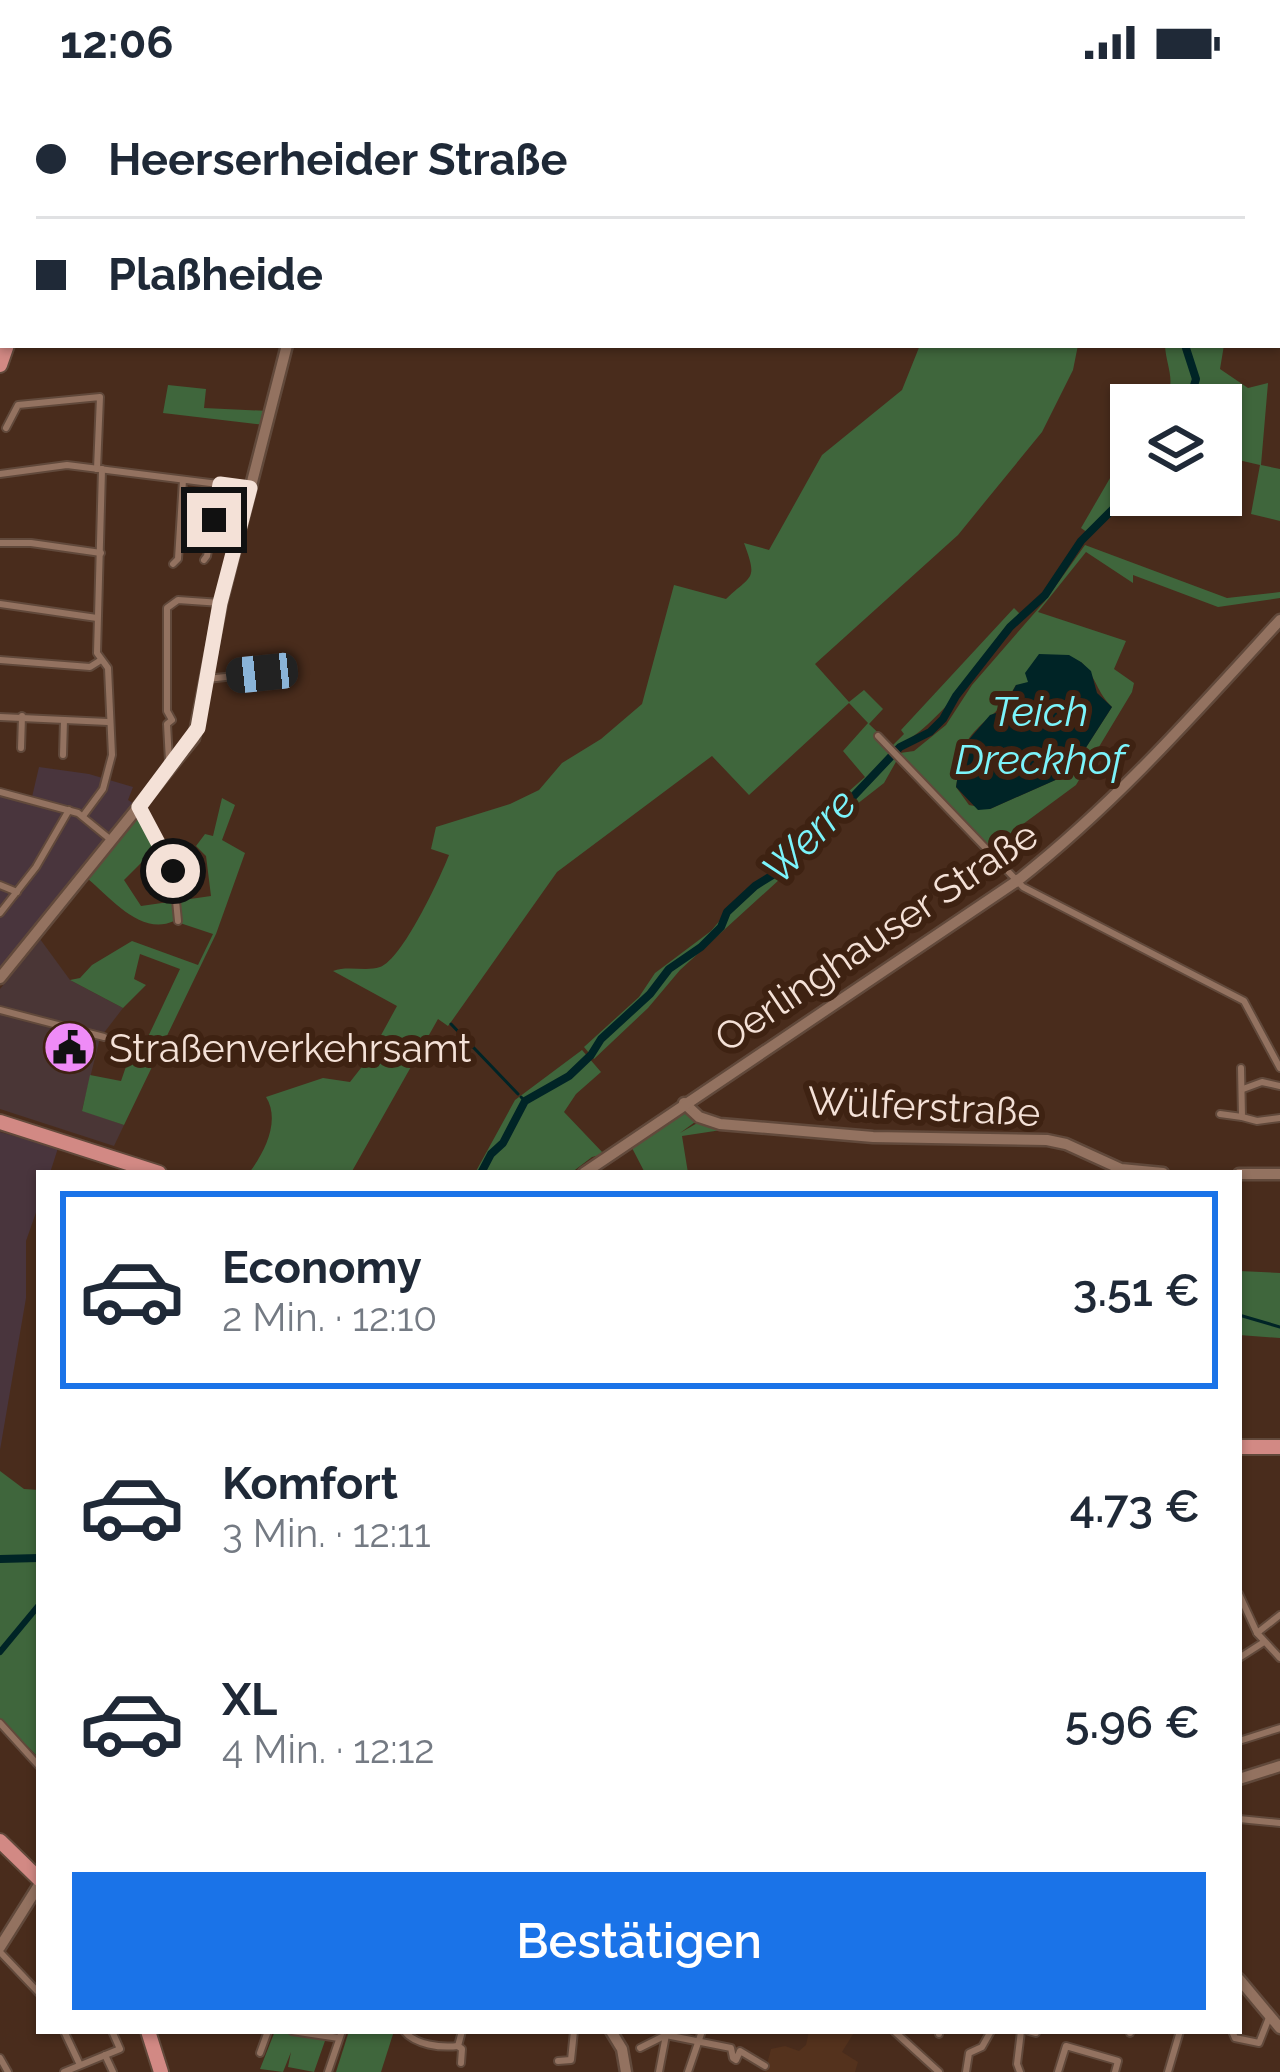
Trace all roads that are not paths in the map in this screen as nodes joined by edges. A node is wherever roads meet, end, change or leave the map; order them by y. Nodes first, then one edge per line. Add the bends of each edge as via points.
1 (286, 348) edge
2 (6, 428) dead end
3 (100, 469) junction
4 (0, 474) edge
5 (183, 480) junction
6 (220, 484) junction
7 (250, 488) junction
8 (0, 543) edge
9 (101, 554) junction
10 (203, 560) dead end
11 (173, 564) dead end
12 (220, 603) junction
13 (0, 604) edge
14 (97, 618) junction
15 (1280, 620) edge
16 (101, 660) junction
17 (0, 661) edge
18 (262, 673) dead end
19 (207, 679) junction
20 (22, 716) junction
21 (0, 717) edge
22 (64, 720) junction
23 (108, 722) junction
24 (878, 736) dead end
25 (21, 748) dead end
26 (63, 755) dead end
27 (173, 764) junction
28 (0, 792) edge
29 (139, 807) junction
30 (69, 811) junction
31 (83, 816) junction
32 (111, 840) junction
33 (1017, 881) junction
34 (0, 885) edge
35 (17, 892) junction
36 (0, 913) edge
37 (178, 921) dead end
38 (0, 978) edge
39 (0, 1010) edge
40 (104, 1037) dead end
41 (1241, 1068) dead end
42 (1280, 1068) edge
43 (1280, 1086) edge
44 (1241, 1088) junction
45 (685, 1103) junction
46 (1220, 1114) dead end
47 (1242, 1117) junction
48 (1280, 1118) edge
49 (0, 1122) edge
50 (1105, 1169) edge
51 (151, 1170) edge
52 (588, 1170) edge
53 (1242, 1174) edge
54 (1280, 1174) edge
55 (1242, 1447) edge
56 (1280, 1447) edge
57 (1242, 1600) edge
58 (1280, 1615) edge
59 (1257, 1633) junction
60 (1264, 1642) junction
61 (1242, 1656) edge
62 (1280, 1658) edge
63 (0, 1724) edge
64 (1280, 1729) edge
65 (1242, 1740) edge
66 (36, 1763) edge
67 (1280, 1766) edge
68 (1242, 1778) edge
69 (1242, 1820) edge
70 (1280, 1823) edge
71 (0, 1841) edge
72 (36, 1879) edge
73 (36, 1888) edge
74 (36, 1897) edge
75 (28, 1905) junction
76 (0, 1950) edge
77 (36, 1986) edge
78 (1242, 1988) edge
79 (1270, 2015) junction
80 (1280, 2028) edge
81 (65, 2034) edge
82 (113, 2034) edge
83 (149, 2034) edge
84 (267, 2034) edge
85 (340, 2034) edge
86 (407, 2034) edge
87 (461, 2034) edge
88 (574, 2034) edge
89 (613, 2034) edge
90 (701, 2034) edge
91 (897, 2034) edge
92 (989, 2034) edge
93 (1028, 2034) edge
94 (1179, 2034) edge
95 (1233, 2034) edge
96 (666, 2035) junction
97 (655, 2040) junction
98 (699, 2040) junction
99 (664, 2045) junction
100 (458, 2046) junction
101 (640, 2048) dead end
102 (736, 2049) junction
103 (260, 2053) dead end
104 (105, 2055) junction
105 (0, 2058) edge
106 (558, 2061) dead end
107 (461, 2063) dead end
108 (734, 2063) dead end
109 (80, 2065) junction
110 (765, 2066) dead end
111 (8, 2072) edge
112 (64, 2072) edge
113 (112, 2072) edge
114 (161, 2072) edge
115 (328, 2072) edge
116 (626, 2072) edge
117 (659, 2072) edge
118 (688, 2072) edge
119 (939, 2072) edge
120 (966, 2072) edge
121 (1020, 2072) edge
122 (1058, 2072) edge
123 (1115, 2072) edge
124 (1168, 2072) edge

1 - 7 street
2 - 3 street via 18,405 100,397
3 - 4 street via 51,465
3 - 5 street
3 - 9 street
5 - 6 street
5 - 11 street
6 - 7 street
6 - 10 street
7 - 12 street
8 - 9 street
9 - 14 street
12 - 19 street
12 - 27 street via 178,600 167,608
13 - 14 street
14 - 16 street
15 - 33 street, Oerlinghauser Straße via 1112,802
16 - 17 street via 90,667
16 - 23 street via 109,671
18 - 19 street
19 - 27 street via 198,728
20 - 21 street
20 - 22 street
20 - 25 street
22 - 23 street
22 - 26 street
23 - 31 street via 109,771
24 - 33 street
27 - 29 street
28 - 30 street
29 - 32 street
29 - 37 street via 172,866
30 - 31 street
30 - 35 street
31 - 32 street
32 - 38 street
33 - 42 street via 1244,1001
33 - 45 street, Oerlinghauser Straße
34 - 35 street
35 - 36 street
39 - 40 street
41 - 44 street
43 - 44 street
44 - 47 street
45 - 50 street, Wülferstraße via 721,1124 1066,1144
45 - 52 street, Oerlinghauser Straße
46 - 47 street
47 - 48 street
49 - 51 main road
53 - 54 street
55 - 56 main road
57 - 59 street
58 - 59 street
59 - 60 street
60 - 61 street
60 - 62 street
63 - 66 street
64 - 65 street
67 - 68 street
69 - 70 street
71 - 72 main road
73 - 75 street
74 - 75 street
75 - 76 street
76 - 77 street
78 - 79 street
79 - 80 street
79 - 95 street via 1259,2043
81 - 109 street
82 - 104 street via 120,2049
83 - 114 main road
84 - 103 street
85 - 115 street
86 - 100 street
87 - 100 street
88 - 106 street via 571,2060
89 - 116 street
90 - 98 street
91 - 119 street
92 - 120 street via 970,2053
93 - 121 street
94 - 124 street
96 - 97 street
96 - 98 street
96 - 99 street
97 - 99 street
97 - 101 street
98 - 102 street
98 - 118 street
99 - 117 street
100 - 107 street
102 - 108 street
102 - 110 street
104 - 109 street
104 - 113 street
105 - 111 street
109 - 112 street
122 - 123 street via 1063,2045 1119,2058

